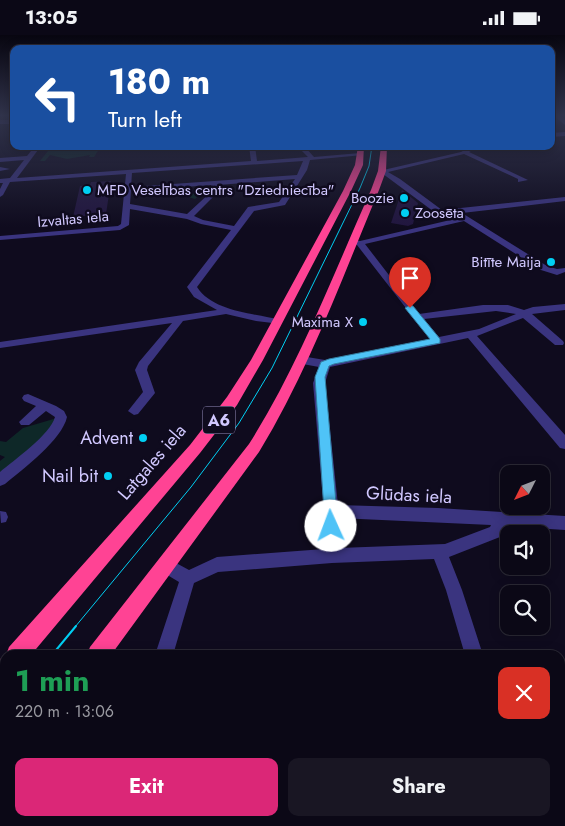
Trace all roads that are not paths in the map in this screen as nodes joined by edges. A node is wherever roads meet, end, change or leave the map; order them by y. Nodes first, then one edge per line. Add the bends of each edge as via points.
1 (33, 153) edge
2 (253, 153) edge
3 (305, 153) edge
4 (349, 153) edge
5 (360, 153) edge
6 (383, 153) edge
7 (460, 153) edge
8 (466, 153) edge
9 (29, 158) junction
10 (310, 159) junction
11 (0, 160) edge
12 (254, 163) junction
13 (382, 171) junction
14 (129, 172) junction
15 (299, 177) junction
16 (10, 180) junction
17 (0, 181) edge
18 (520, 181) dead end
19 (214, 182) junction
20 (128, 189) junction
21 (0, 195) edge
22 (565, 199) edge
23 (127, 206) junction
24 (440, 212) junction
25 (455, 212) junction
26 (189, 217) junction
27 (464, 219) junction
28 (451, 221) junction
29 (235, 228) junction
30 (0, 238) edge
31 (356, 242) junction
32 (563, 271) dead end
33 (565, 307) edge
34 (228, 310) junction
35 (524, 314) junction
36 (417, 317) junction
37 (180, 319) junction
38 (277, 322) junction
39 (470, 334) junction
40 (437, 341) junction
41 (559, 343) dead end
42 (0, 345) edge
43 (301, 361) junction
44 (325, 364) junction
45 (28, 398) dead end
46 (45, 406) junction
47 (134, 411) dead end
48 (25, 422) dead end
49 (565, 445) edge
50 (0, 480) edge
51 (331, 511) junction
52 (501, 519) junction
53 (565, 523) edge
54 (439, 552) junction
55 (332, 556) junction
56 (166, 565) junction
57 (188, 578) junction
58 (21, 650) edge
59 (102, 650) edge
60 (166, 650) edge
61 (472, 650) edge

1 - 9 street
2 - 12 street
3 - 10 street
4 - 10 street
5 - 38 highway, Latgales iela / A6 via 347,191
6 - 13 highway, A6
7 - 13 street
8 - 18 street via 525,180
9 - 11 street
9 - 16 street
10 - 12 street
10 - 15 street
12 - 14 street
13 - 24 street
13 - 31 highway, A6
14 - 16 street
14 - 20 street, Izvaltas iela
15 - 19 street
15 - 29 street via 282,203 251,209
16 - 17 street
16 - 21 street
19 - 20 street
19 - 26 street via 216,191
20 - 23 street, Izvaltas iela
22 - 25 street
23 - 26 street
23 - 30 street, Izvaltas iela via 125,225 120,228
24 - 25 street
24 - 28 street
25 - 27 street
26 - 29 street
27 - 28 street
27 - 32 street via 544,268
28 - 31 street
29 - 34 street via 192,287 206,303
31 - 36 street
31 - 43 highway, A6
33 - 35 street
34 - 37 street
34 - 38 street
35 - 36 street via 515,309 499,308
35 - 39 street
35 - 41 street
36 - 40 street
37 - 42 street
37 - 47 street via 143,365 141,370 149,393
38 - 58 highway, Latgales iela / A6 via 216,424
39 - 40 street
39 - 49 street
40 - 44 street
43 - 44 street
43 - 56 highway, A6 via 254,448
44 - 51 street via 319,383
45 - 46 street
46 - 48 street
46 - 50 street via 61,415 59,425
51 - 52 street, Glūdas iela
51 - 55 street
52 - 53 street, Glūdas iela
52 - 54 street via 495,532
54 - 55 street
54 - 61 street
55 - 57 street via 217,565
56 - 57 street
56 - 59 highway, A6
57 - 60 street

